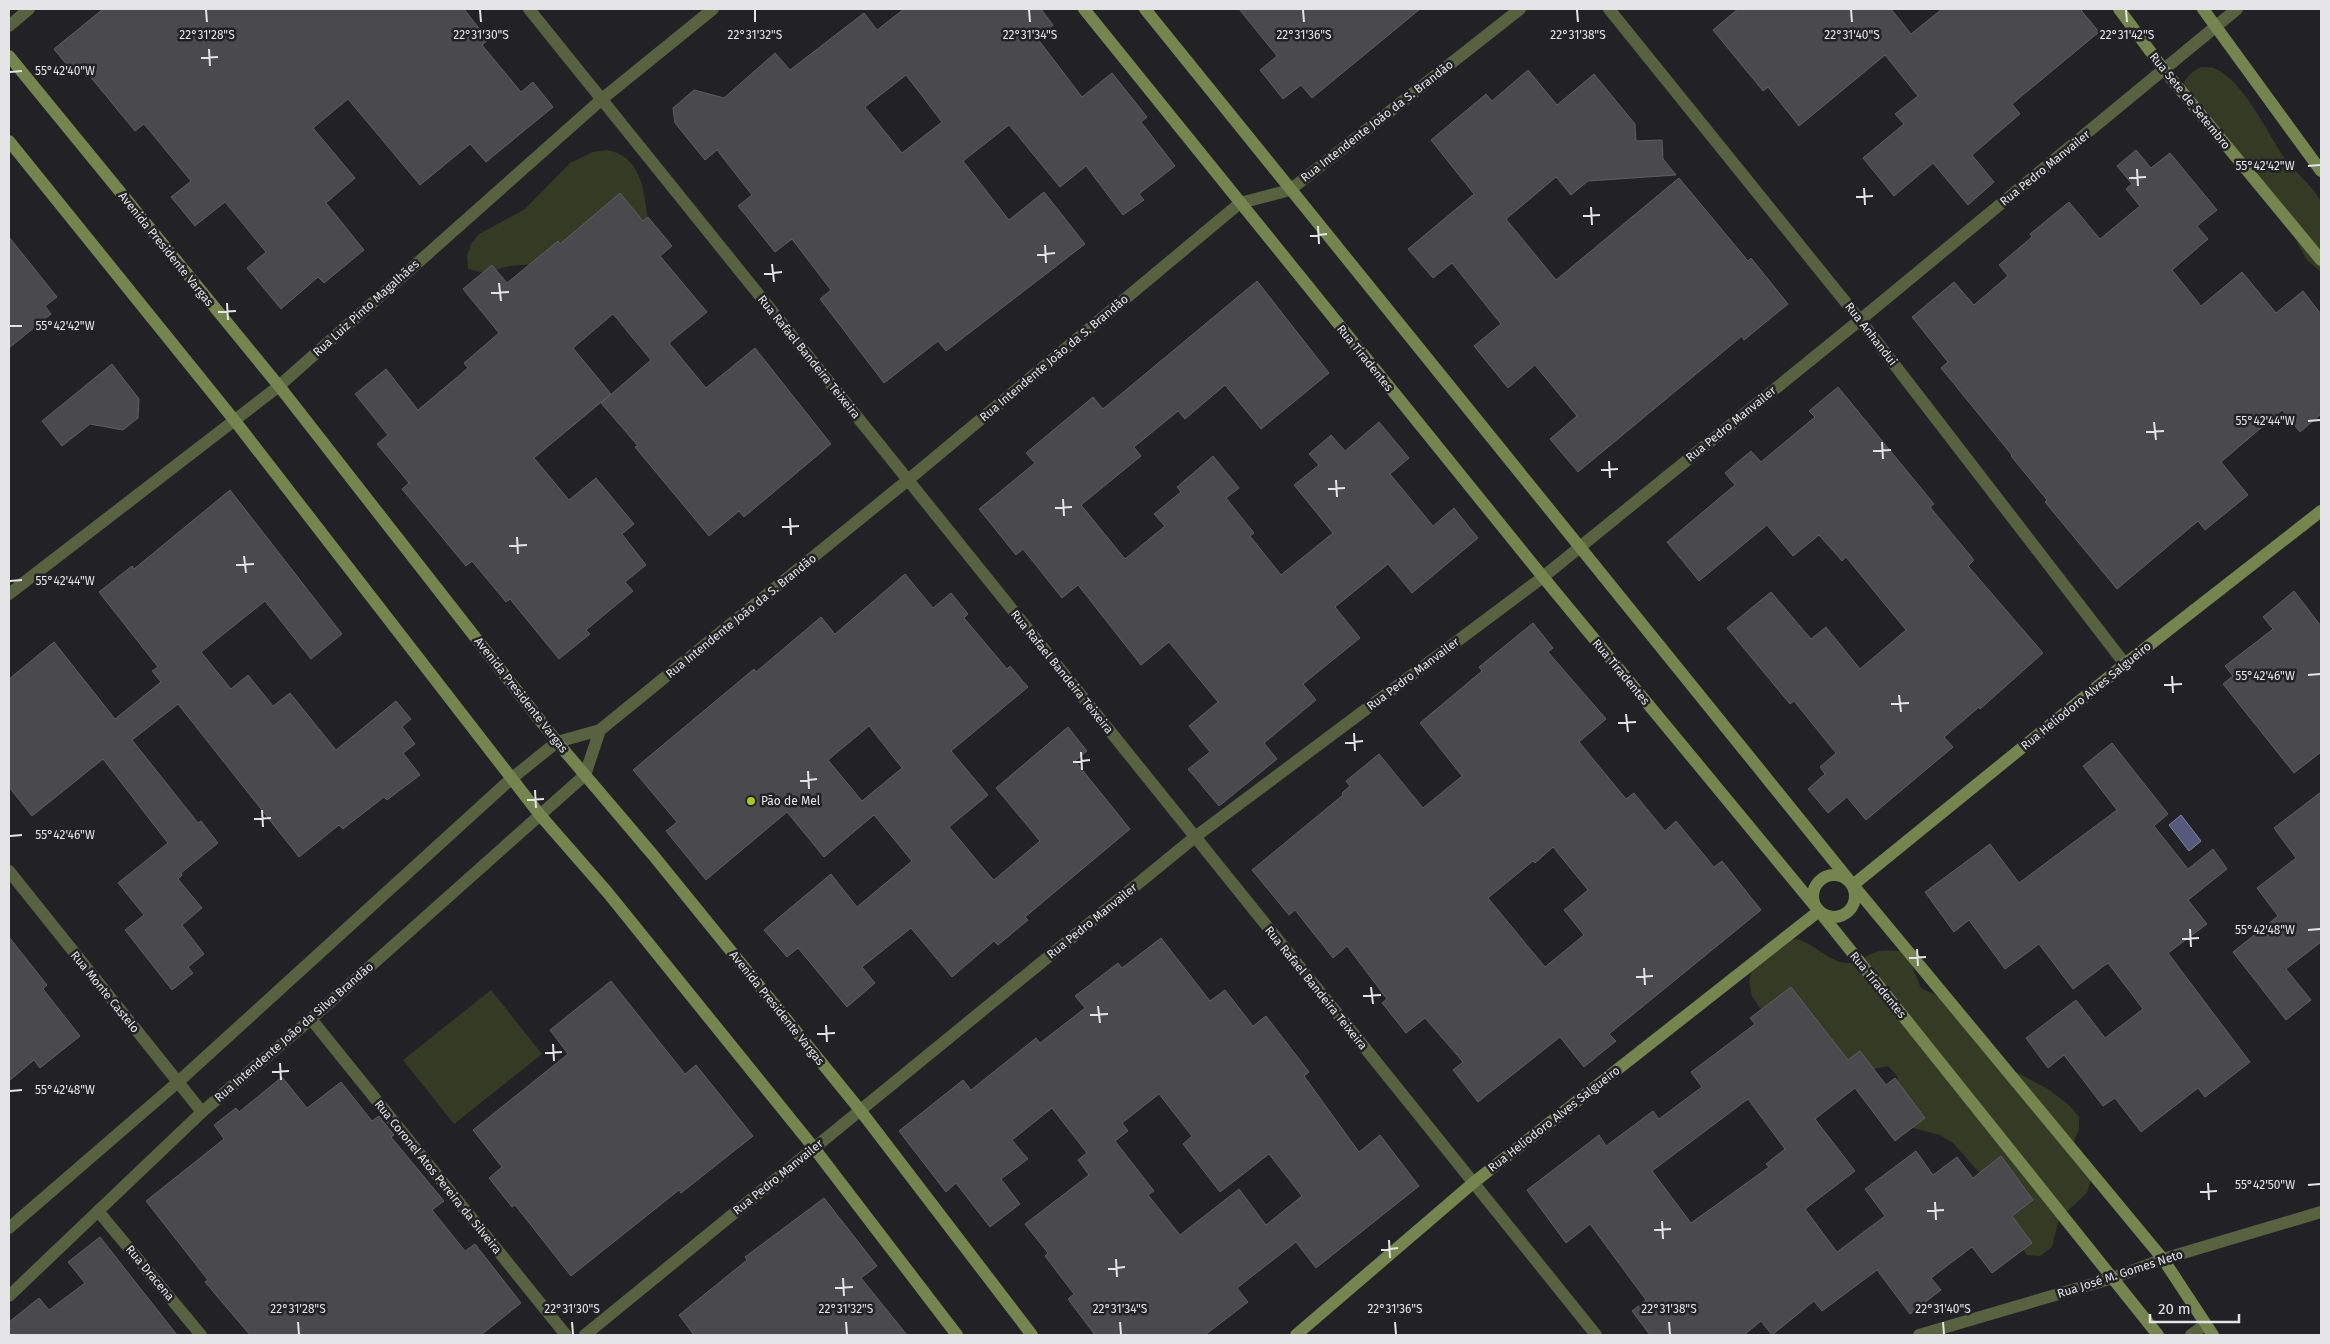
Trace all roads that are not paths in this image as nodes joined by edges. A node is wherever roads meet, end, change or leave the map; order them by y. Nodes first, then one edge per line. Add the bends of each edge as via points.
1 (29, 9) edge
2 (529, 9) edge
3 (713, 9) edge
4 (1084, 9) edge
5 (1145, 9) edge
6 (1520, 9) edge
7 (1609, 9) edge
8 (2119, 9) edge
9 (2203, 9) edge
10 (2237, 9) edge
11 (9, 26) edge
12 (2216, 26) junction
13 (9, 56) edge
14 (2164, 70) junction
15 (602, 99) junction
16 (9, 141) edge
17 (2321, 171) edge
18 (1290, 190) junction
19 (1240, 203) junction
20 (2321, 260) edge
21 (1860, 320) junction
22 (279, 386) junction
23 (235, 421) junction
24 (908, 480) junction
25 (2321, 511) edge
26 (1579, 548) junction
27 (1543, 577) junction
28 (9, 594) edge
29 (2125, 664) junction
30 (600, 730) junction
31 (557, 742) junction
32 (585, 775) junction
33 (511, 779) junction
34 (540, 815) junction
35 (1195, 837) junction
36 (9, 871) edge
37 (1853, 885) junction
38 (1819, 911) junction
39 (310, 1019) junction
40 (178, 1082) junction
41 (860, 1110) junction
42 (202, 1112) junction
43 (814, 1148) junction
44 (1474, 1183) junction
45 (98, 1211) junction
46 (2321, 1212) edge
47 (9, 1228) edge
48 (2163, 1259) junction
49 (2113, 1278) junction
50 (9, 1296) edge
51 (2204, 1324) junction
52 (201, 1335) edge
53 (566, 1335) edge
54 (585, 1335) edge
55 (957, 1335) edge
56 (1032, 1335) edge
57 (1296, 1335) edge
58 (1596, 1335) edge
59 (1919, 1335) edge
60 (2158, 1335) edge
61 (2192, 1335) edge
62 (2213, 1335) edge

1 - 11 street
2 - 15 street, Rua Rafael Bandeira Teixeira
3 - 15 street, Rua Luiz Pinto Magalhães
4 - 19 main road, Rua Tiradentes
5 - 18 main road
6 - 18 street, Rua Intendente João da S. Brandão
7 - 21 street, Rua Anhandui
8 - 14 main road, Rua Sete de Setembro
9 - 12 main road
10 - 12 street, Rua Pedro Manvailer
12 - 14 street, Rua Pedro Manvailer
12 - 17 main road
13 - 22 main road, Avenida Presidente Vargas
14 - 20 main road, Rua Sete de Setembro
14 - 21 street, Rua Pedro Manvailer
15 - 22 street, Rua Luiz Pinto Magalhães
15 - 24 street, Rua Rafael Bandeira Teixeira
16 - 23 main road
18 - 19 street, Rua Intendente João da S. Brandão
18 - 26 main road
19 - 24 street, Rua Intendente João da S. Brandão
19 - 27 main road, Rua Tiradentes
21 - 26 street, Rua Pedro Manvailer
21 - 29 street, Rua Anhandui
22 - 23 street, Rua Luiz Pinto Magalhães
22 - 31 main road, Avenida Presidente Vargas
23 - 28 street, Rua Luiz Pinto Magalhães
23 - 33 main road
24 - 30 street, Rua Intendente João da S. Brandão
24 - 35 street, Rua Rafael Bandeira Teixeira
25 - 29 main road, Rua Heliodoro Alves Salgueiro
26 - 27 street, Rua Pedro Manvailer
26 - 37 main road
27 - 35 street, Rua Pedro Manvailer
27 - 38 main road, Rua Tiradentes
29 - 37 main road, Rua Heliodoro Alves Salgueiro
30 - 31 street, Rua Intendente João da S. Brandão
30 - 32 street
31 - 32 main road, Avenida Presidente Vargas
31 - 33 street
32 - 34 street, Rua Intendente João da Silva Brandão
32 - 41 main road, Avenida Presidente Vargas
33 - 34 main road
33 - 40 street
34 - 39 street, Rua Intendente João da Silva Brandão
34 - 43 main road via 608,893
35 - 41 street, Rua Pedro Manvailer
35 - 44 street, Rua Rafael Bandeira Teixeira
36 - 40 street, Rua Monte Castelo
37 - 38 main road via 1856,896 1852,908 1842,916 1830,917
37 - 38 main road via 1842,875 1827,875 1816,884 1812,898
37 - 48 main road
38 - 44 main road, Rua Heliodoro Alves Salgueiro
38 - 49 main road, Rua Tiradentes
39 - 42 street, Rua Intendente João da Silva Brandão
39 - 53 street, Rua Coronel Atos Pereira da Silveira
40 - 42 street, Rua Monte Castelo
40 - 47 street
41 - 43 street, Rua Pedro Manvailer
41 - 56 main road, Avenida Presidente Vargas
42 - 45 street, Rua Intendente João da Silva Brandão
43 - 54 street, Rua Pedro Manvailer
43 - 55 main road
44 - 57 main road, Rua Heliodoro Alves Salgueiro
44 - 58 street, Rua Rafael Bandeira Teixeira
45 - 50 street, Rua Intendente João da Silva Brandão
45 - 52 street, Rua Dracena
46 - 48 street, Rua José M. Gomes Neto
48 - 49 street, Rua José M. Gomes Neto
48 - 51 main road
49 - 59 street, Rua José M. Gomes Neto
49 - 60 main road, Rua Tiradentes
51 - 61 street
51 - 62 main road

